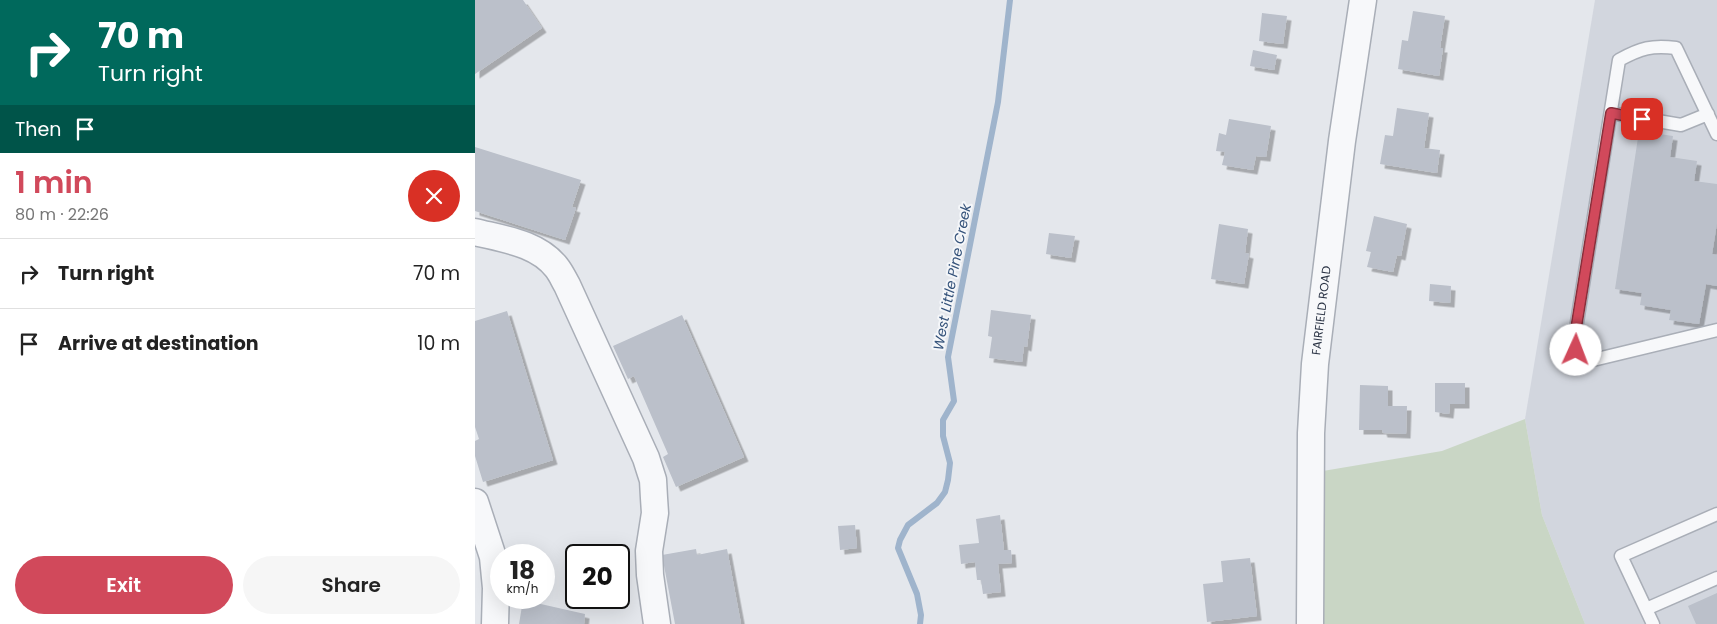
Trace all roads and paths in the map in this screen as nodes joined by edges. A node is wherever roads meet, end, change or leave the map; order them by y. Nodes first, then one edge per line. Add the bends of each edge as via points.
1 (1363, 0) edge
2 (1611, 113) junction
3 (1708, 114) junction
4 (1717, 134) edge
5 (475, 232) edge
6 (1717, 330) edge
7 (475, 502) edge
8 (1717, 514) edge
9 (1717, 578) edge
10 (1647, 609) junction
11 (495, 624) edge
12 (657, 624) edge
13 (1310, 624) edge
14 (1653, 624) edge

1 - 13 street, FAIRFIELD ROAD via 1314,371
2 - 3 lane via 1681,125
2 - 3 lane via 1619,60 1644,48 1660,46 1676,48
2 - 6 lane via 1574,341 1576,350 1585,359 1593,360
3 - 4 lane
5 - 12 street via 523,245 542,254 557,267 567,285 653,480 655,513 649,551
7 - 11 street via 494,564
8 - 10 lane via 1621,556
9 - 10 lane
10 - 14 lane

